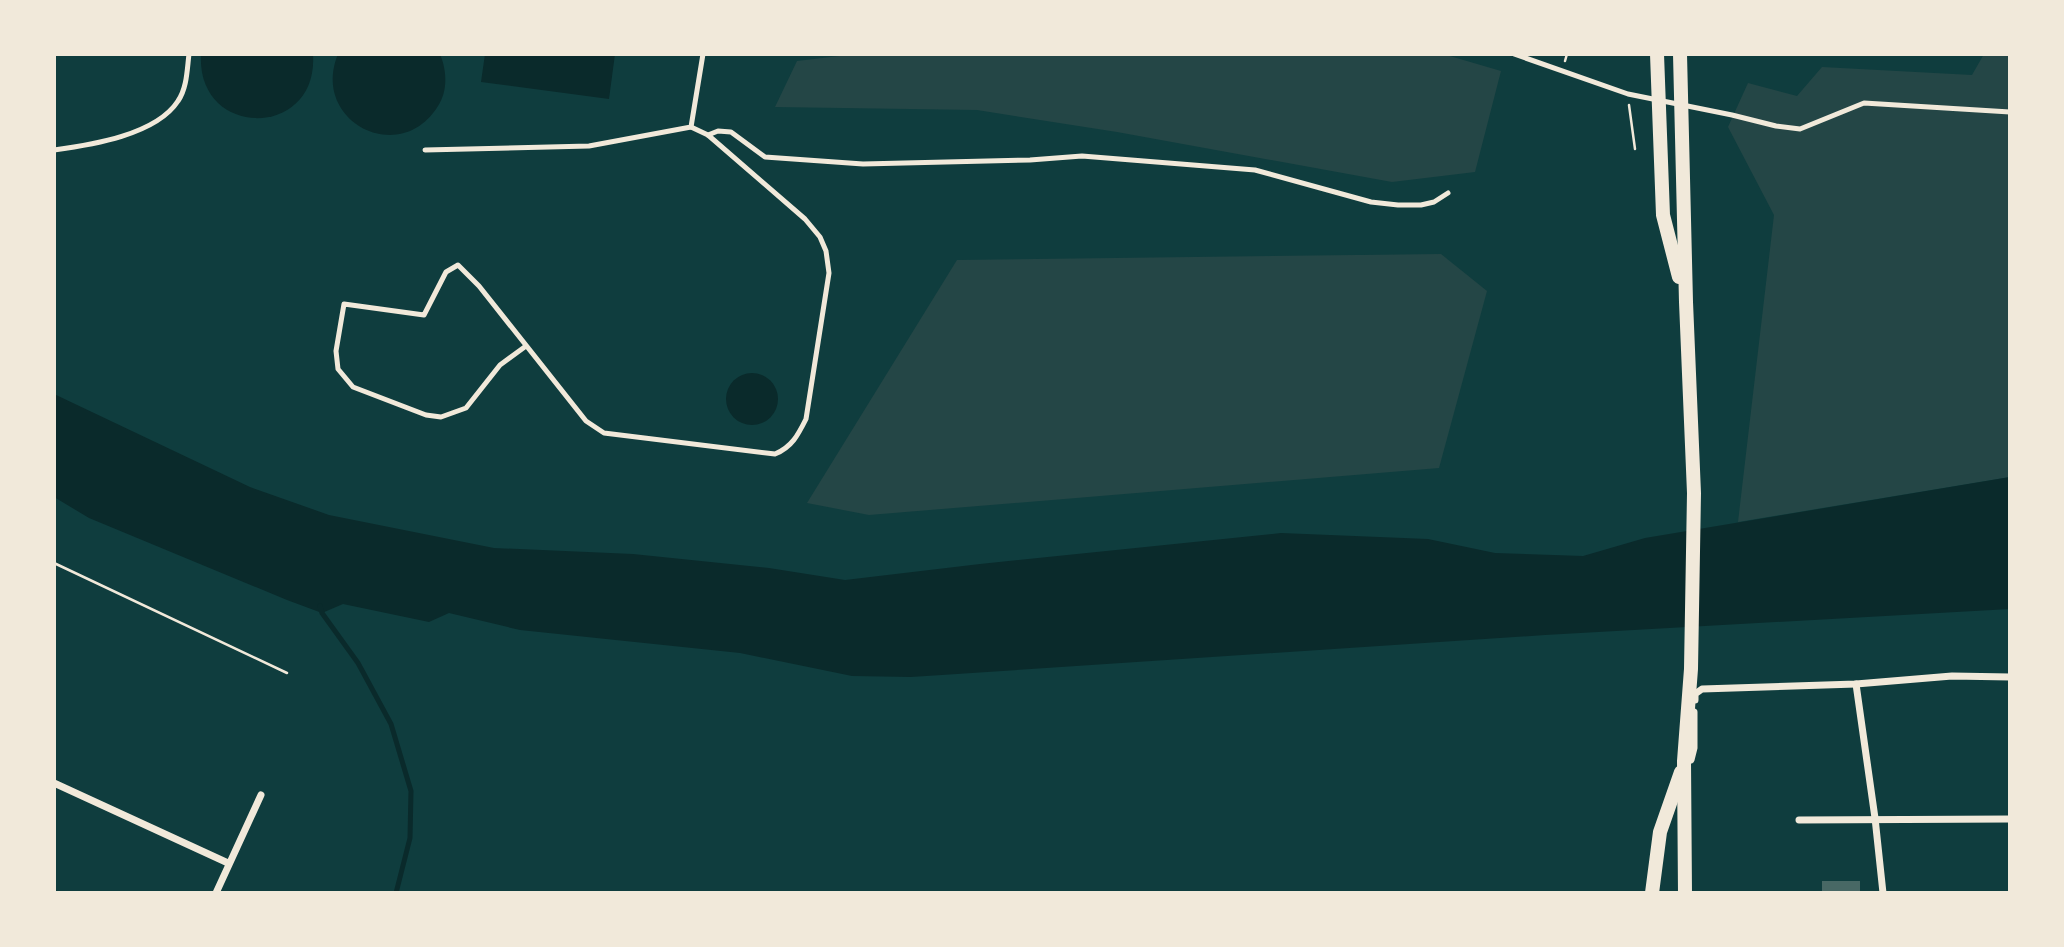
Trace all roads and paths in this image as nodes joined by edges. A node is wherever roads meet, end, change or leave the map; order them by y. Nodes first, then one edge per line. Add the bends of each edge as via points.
1 (189, 54) edge
2 (702, 54) edge
3 (1514, 54) edge
4 (1657, 54) edge
5 (1680, 54) edge
6 (1628, 94) junction
7 (1660, 101) junction
8 (1681, 105) junction
9 (2010, 112) edge
10 (691, 127) junction
11 (708, 135) junction
12 (1634, 149) dead end
13 (54, 150) edge
14 (425, 150) dead end
15 (1448, 193) dead end
16 (1686, 302) junction
17 (526, 346) junction
18 (54, 563) edge
19 (287, 673) dead end
20 (2010, 677) edge
21 (1856, 684) junction
22 (1684, 761) junction
23 (54, 783) edge
24 (261, 795) dead end
25 (1875, 818) junction
26 (2010, 819) edge
27 (1799, 820) dead end
28 (228, 863) junction
29 (216, 893) edge
30 (1652, 893) edge
31 (1685, 893) edge
32 (1883, 893) edge

1 - 13 lane via 184,88 170,112 125,135
2 - 10 lane
3 - 6 lane
4 - 7 main road
5 - 8 main road
6 - 7 lane
6 - 12 path
7 - 8 lane
7 - 16 main road via 1663,215
8 - 9 lane via 1800,129 1864,103
8 - 16 main road
10 - 11 lane
10 - 14 lane via 589,146
11 - 15 lane via 731,132 765,156 863,164 1082,156 1255,170 1371,202 1398,205 1434,202
11 - 17 lane via 804,219 826,251 829,273 806,419 788,449 775,454 749,453 604,433 586,421
16 - 22 main road via 1694,493 1691,669
17 - 17 lane via 458,265 446,272 424,315 344,304 335,351 338,369 353,387 440,417 466,408 500,365
18 - 19 path
20 - 21 street via 1952,676
21 - 22 street via 1702,689 1695,694 1691,760
21 - 25 street
22 - 30 main road via 1660,832
22 - 31 main road
23 - 28 street
24 - 28 street
25 - 26 street
25 - 27 street
25 - 32 street
28 - 29 street

